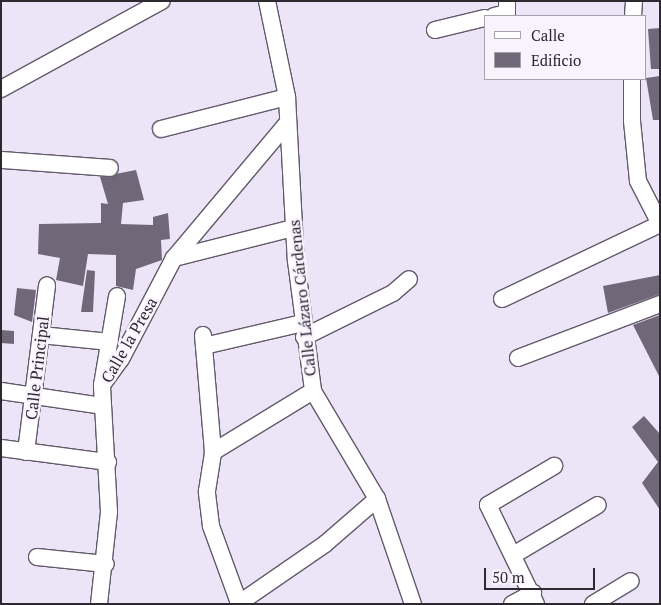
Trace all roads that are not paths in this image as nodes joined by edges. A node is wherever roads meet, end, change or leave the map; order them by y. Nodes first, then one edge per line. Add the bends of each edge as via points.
1 (162, 1) edge
2 (267, 1) edge
3 (507, 1) edge
4 (634, 1) edge
5 (498, 15) edge
6 (634, 15) edge
7 (483, 18) edge
8 (435, 30) dead end
9 (632, 80) edge
10 (1, 89) edge
11 (287, 97) junction
12 (288, 122) junction
13 (161, 129) dead end
14 (1, 160) edge
15 (110, 168) dead end
16 (660, 224) edge
17 (293, 228) junction
18 (174, 258) junction
19 (409, 279) dead end
20 (47, 285) dead end
21 (118, 296) dead end
22 (502, 299) dead end
23 (660, 304) edge
24 (304, 330) junction
25 (42, 335) junction
26 (110, 342) junction
27 (518, 358) dead end
28 (102, 385) junction
29 (1, 391) edge
30 (313, 391) junction
31 (33, 397) junction
32 (102, 406) junction
33 (1, 448) edge
34 (26, 452) junction
35 (213, 452) junction
36 (108, 462) junction
37 (554, 466) dead end
38 (377, 499) junction
39 (598, 505) dead end
40 (515, 554) junction
41 (37, 557) dead end
42 (106, 564) junction
43 (631, 582) dead end
44 (535, 598) edge
45 (239, 603) edge
46 (99, 604) edge
47 (413, 604) edge
48 (512, 604) edge
49 (593, 604) edge

1 - 10 street
2 - 11 street, Calle Lázaro Cárdenas
3 - 5 street via 507,13
4 - 6 street
7 - 8 street
9 - 16 street via 638,181
11 - 12 street, Calle Lázaro Cárdenas
11 - 13 street
12 - 17 street, Calle Lázaro Cárdenas via 293,149
12 - 18 street, Calle la Presa
14 - 15 street
16 - 22 street
17 - 18 street
17 - 24 street, Calle Lázaro Cárdenas
18 - 28 street, Calle la Presa via 121,359
19 - 24 street via 393,293
20 - 25 street, Calle Principal
21 - 26 street
23 - 27 street
24 - 30 street, Calle Lázaro Cárdenas
24 - 35 street via 204,340
25 - 26 street
25 - 31 street, Calle Principal
26 - 28 street
28 - 32 street, Calle la Presa
29 - 31 street
30 - 35 street
30 - 38 street, Calle Lázaro Cárdenas
31 - 32 street
31 - 34 street, Calle Principal
32 - 36 street, Calle la Presa
33 - 34 street
34 - 36 street
35 - 45 street via 208,491 211,526
36 - 42 street, Calle la Presa
37 - 40 street via 490,500 490,509
38 - 45 street via 325,544
38 - 47 street, Calle Lázaro Cárdenas
39 - 40 street
40 - 44 street
41 - 42 street
42 - 46 street, Calle la Presa
43 - 49 street
44 - 48 street

